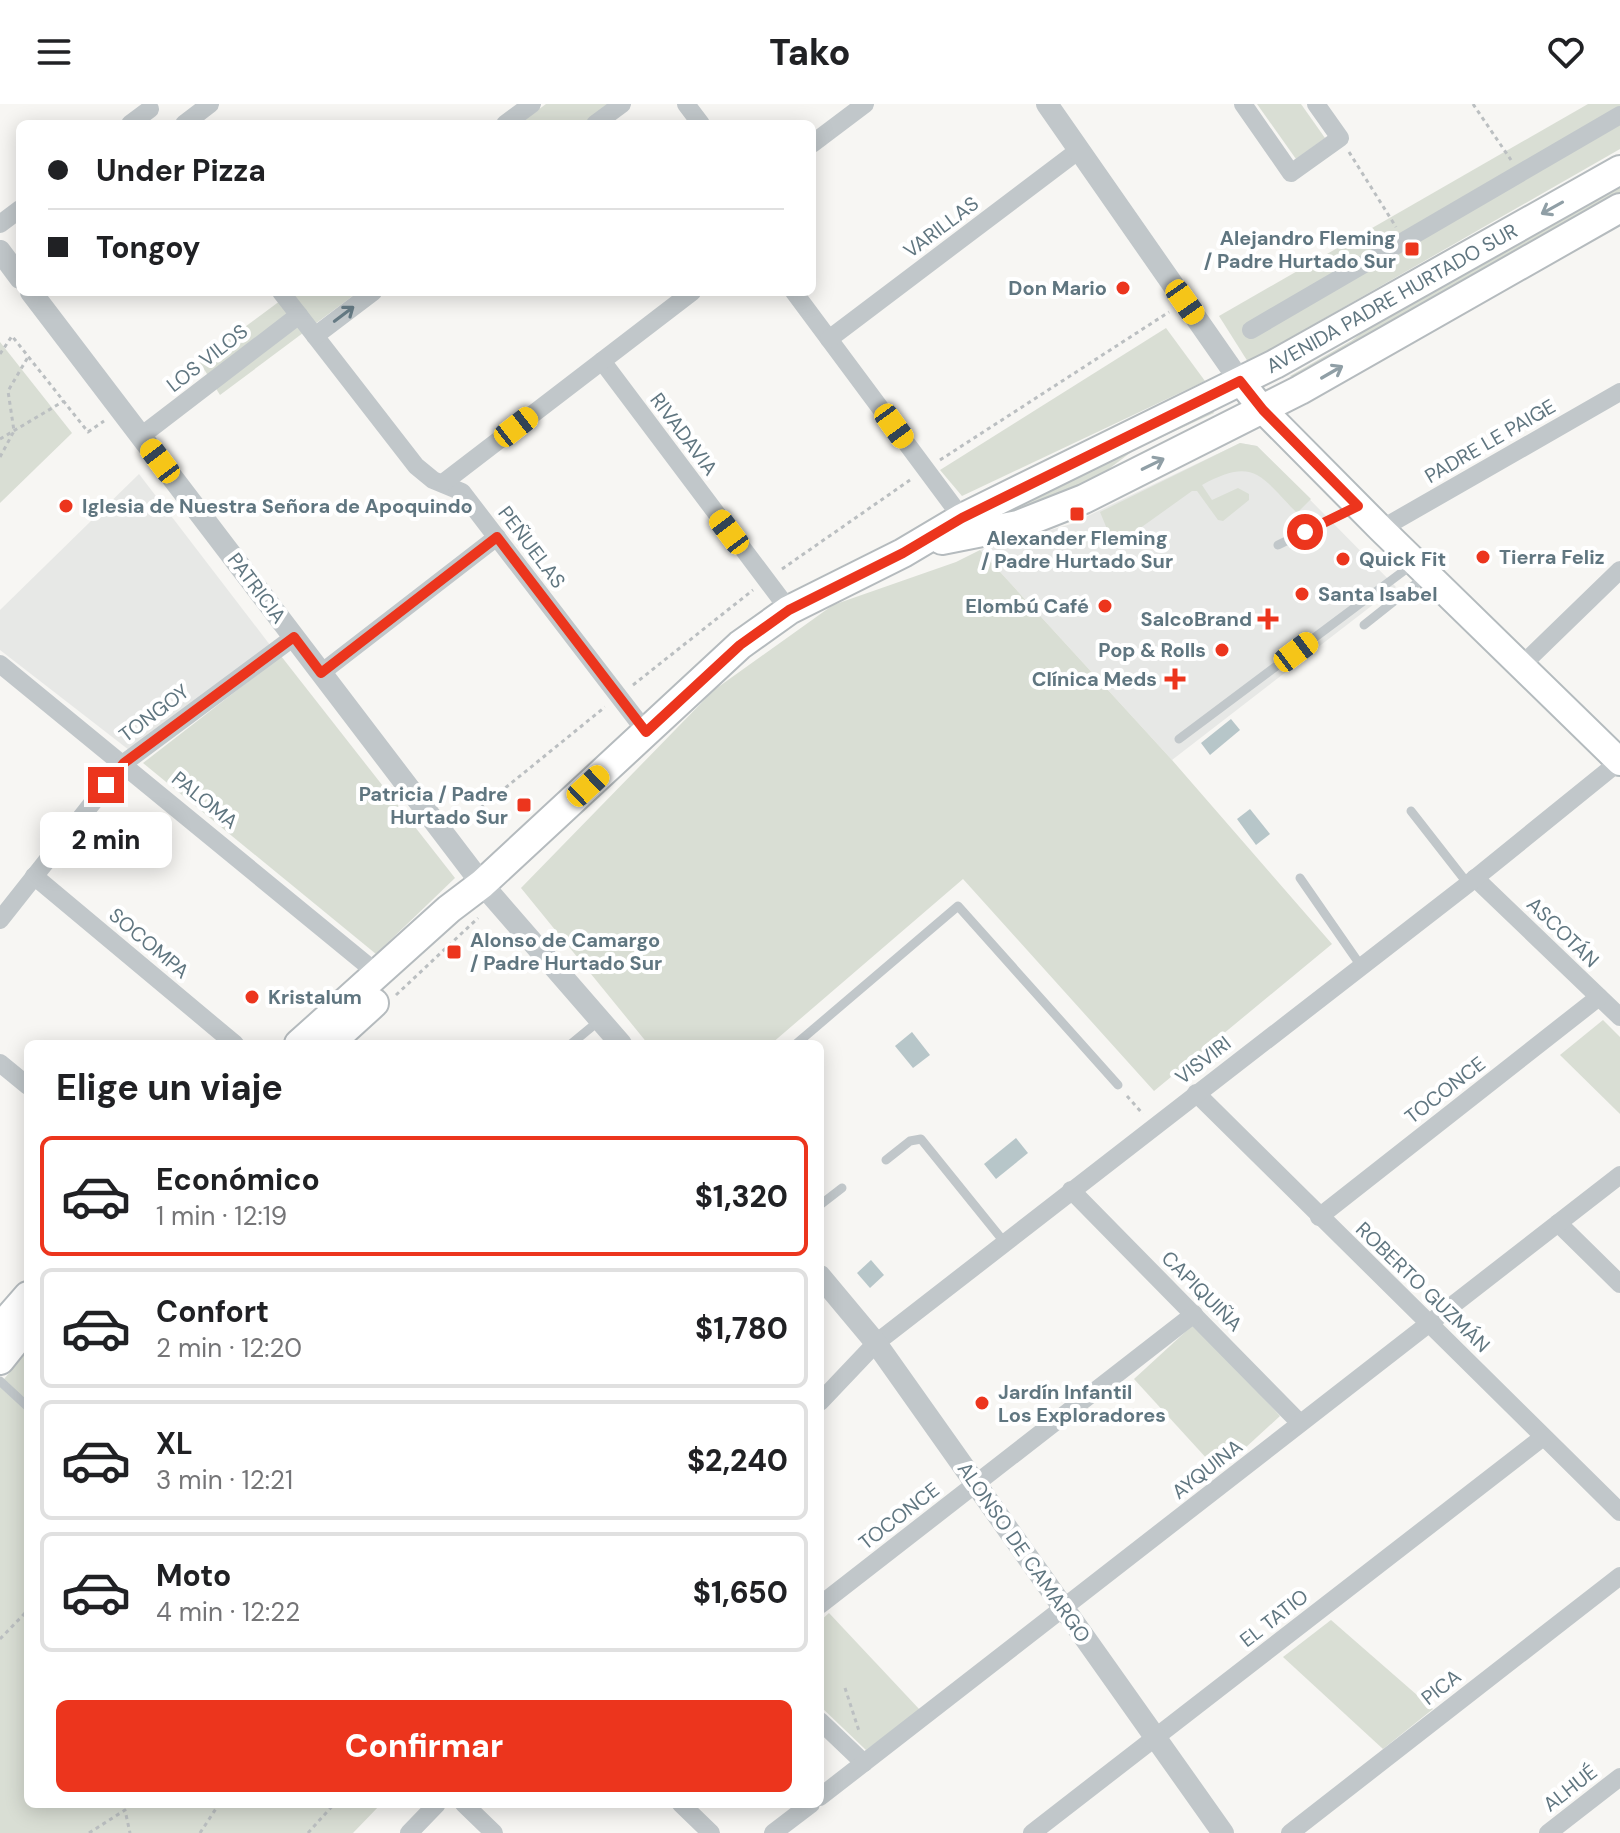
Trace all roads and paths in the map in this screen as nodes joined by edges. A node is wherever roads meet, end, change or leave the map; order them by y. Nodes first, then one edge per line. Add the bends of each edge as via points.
1 (210, 104) edge
2 (532, 104) edge
3 (622, 104) edge
4 (865, 104) edge
5 (1047, 104) edge
6 (1243, 104) edge
7 (1316, 104) edge
8 (1473, 104) edge
9 (1620, 115) edge
10 (189, 120) edge
11 (510, 120) edge
12 (600, 120) edge
13 (1340, 138) junction
14 (816, 141) edge
15 (1079, 150) junction
16 (1620, 170) edge
17 (1521, 172) junction
18 (1620, 208) edge
19 (1404, 240) junction
20 (0, 251) edge
21 (16, 273) edge
22 (34, 296) edge
23 (285, 296) edge
24 (368, 296) edge
25 (687, 296) edge
26 (797, 296) edge
27 (299, 315) junction
28 (1251, 330) dead end
29 (315, 336) junction
30 (829, 339) junction
31 (0, 354) edge
32 (28, 357) junction
33 (602, 361) junction
34 (1240, 381) junction
35 (1620, 392) edge
36 (64, 401) junction
37 (120, 409) junction
38 (1263, 410) junction
39 (14, 431) junction
40 (141, 436) junction
41 (0, 439) edge
42 (0, 457) edge
43 (443, 483) junction
44 (1358, 506) junction
45 (962, 518) junction
46 (1381, 529) junction
47 (497, 537) junction
48 (1278, 545) dead end
49 (903, 553) junction
50 (1422, 568) junction
51 (1620, 570) edge
52 (789, 610) junction
53 (1364, 625) dead end
54 (294, 637) junction
55 (0, 664) edge
56 (1521, 666) junction
57 (321, 673) junction
58 (646, 732) junction
59 (1179, 739) dead end
60 (1620, 761) edge
61 (124, 763) junction
62 (1411, 811) dead end
63 (34, 876) junction
64 (1300, 878) dead end
65 (1472, 881) junction
66 (482, 884) junction
67 (2, 914) edge
68 (1361, 966) junction
69 (378, 974) junction
70 (1599, 997) junction
71 (1620, 1017) edge
72 (600, 1020) junction
73 (230, 1040) edge
74 (304, 1040) edge
75 (340, 1040) edge
76 (576, 1040) edge
77 (614, 1040) edge
78 (801, 1040) edge
79 (0, 1063) edge
80 (24, 1083) edge
81 (1118, 1085) joint
82 (1196, 1093) junction
83 (1153, 1126) junction
84 (886, 1160) dead end
85 (1620, 1175) edge
86 (842, 1188) dead end
87 (1071, 1190) junction
88 (824, 1202) edge
89 (1319, 1217) junction
90 (1558, 1223) junction
91 (1005, 1243) junction
92 (824, 1282) edge
93 (1620, 1284) edge
94 (24, 1301) edge
95 (1194, 1314) junction
96 (1428, 1324) junction
97 (0, 1328) edge
98 (24, 1330) edge
99 (876, 1343) junction
100 (0, 1360) edge
101 (0, 1381) edge
102 (824, 1398) edge
103 (24, 1403) edge
104 (1300, 1423) junction
105 (1542, 1438) junction
106 (975, 1484) junction
107 (1620, 1512) edge
108 (1620, 1576) edge
109 (824, 1602) edge
110 (1063, 1608) junction
111 (24, 1614) edge
112 (0, 1639) edge
113 (845, 1688) dead end
114 (824, 1725) edge
115 (1155, 1738) junction
116 (864, 1763) junction
117 (1620, 1777) edge
118 (824, 1794) edge
119 (216, 1808) edge
120 (330, 1808) edge
121 (433, 1808) edge
122 (468, 1808) edge
123 (685, 1808) edge
124 (806, 1808) edge
125 (89, 1833) edge
126 (130, 1833) edge
127 (200, 1833) edge
128 (308, 1833) edge
129 (409, 1833) edge
130 (494, 1833) edge
131 (711, 1833) edge
132 (773, 1833) edge
133 (1032, 1833) edge
134 (1223, 1833) edge
135 (1290, 1833) edge
136 (1548, 1833) edge

1 - 10 street
2 - 11 street
3 - 12 street
4 - 14 street
5 - 15 street
6 - 13 street via 1291,173
7 - 13 street
8 - 17 path
9 - 17 street, AVENIDA PADRE HURTADO SUR
13 - 19 path
15 - 30 street, VARILLAS
15 - 34 street
16 -> 34 main road, AVENIDA PADRE HURTADO SUR
17 - 19 street, AVENIDA PADRE HURTADO SUR
38 -> 18 main road, AVENIDA PADRE HURTADO SUR
19 - 28 street, AVENIDA PADRE HURTADO SUR
20 - 21 street
22 - 37 street, PATRICIA
23 - 27 street, PEÑUELAS
29 -> 24 street
25 - 33 street
26 - 30 street
27 - 29 street, PEÑUELAS
27 - 40 street, LOS VILOS
29 - 43 street, PEÑUELAS via 416,466
30 - 45 street
31 - 32 path via 12,336
32 - 36 path
32 - 39 path via 8,391
33 - 43 street
33 - 52 street, RIVADAVIA
34 - 38 main road
34 - 45 main road, AVENIDA PADRE HURTADO SUR
35 - 46 street, PADRE LE PAIGE
36 - 37 path via 88,432
36 - 39 path
37 - 40 street, PATRICIA
38 - 44 main road
49 -> 38 main road, AVENIDA PADRE HURTADO SUR via 1044,516
39 - 41 path
39 - 42 path
40 - 54 street, PATRICIA
43 - 47 street, PEÑUELAS via 462,492
44 - 46 main road
44 - 48 lane
45 - 49 main road, AVENIDA PADRE HURTADO SUR
46 - 50 main road
47 - 57 street
47 - 58 street, PEÑUELAS
49 - 52 main road, AVENIDA PADRE HURTADO SUR
50 - 53 lane
50 - 56 main road
50 - 59 lane
51 - 56 street
52 - 58 main road, AVENIDA PADRE HURTADO SUR via 740,645
54 - 57 street, PATRICIA
54 - 61 street, TONGOY
55 - 61 street, PALOMA
56 - 60 main road
57 - 66 street, PATRICIA
58 - 66 main road, AVENIDA PADRE HURTADO SUR
60 - 65 street, VISVIRI
61 - 63 street, TONGOY
61 - 69 street, PALOMA
62 - 65 lane
63 - 67 street, TONGOY
63 - 73 street, SOCOMPA
64 - 68 lane
65 - 68 street, VISVIRI
65 - 70 street, ASCOTÁN
66 - 69 main road, AVENIDA PADRE HURTADO SUR
66 - 72 street
66 - 75 main road, AVENIDA PADRE HURTADO SUR via 446,934
68 - 82 street, VISVIRI
69 - 74 main road, AVENIDA PADRE HURTADO SUR
70 - 71 street, ASCOTÁN
70 - 89 street, TOCONCE
72 - 76 lane
72 - 77 street
78 - 81 lane via 958,906
79 - 80 street
81 - 83 path
82 - 83 street, VISVIRI
82 - 89 street, ROBERTO GUZMÁN
83 - 87 street, VISVIRI
84 - 91 lane via 921,1139
85 - 90 street, AYQUINA
86 - 88 lane
87 - 91 street, VISVIRI
87 - 95 street, CAPIQUIÑA
89 - 96 street, ROBERTO GUZMÁN
90 - 93 street
90 - 96 street, AYQUINA
91 - 99 street, VISVIRI
92 - 99 street, ALONSO DE CAMARGO
94 - 97 main road
95 - 104 street, CAPIQUIÑA
95 - 106 street, TOCONCE
96 - 104 street, AYQUINA
96 - 105 street, ROBERTO GUZMÁN
98 - 100 main road
99 - 102 street, VISVIRI
99 - 106 street, ALONSO DE CAMARGO
101 - 103 lane
104 - 110 street, AYQUINA
105 - 107 street, ROBERTO GUZMÁN
105 - 115 street, EL TATIO
106 - 109 street, TOCONCE
106 - 110 street, ALONSO DE CAMARGO
108 - 135 street, PICA
110 - 115 street, ALONSO DE CAMARGO
110 - 116 street, AYQUINA
111 - 112 path
113 - 116 path via 858,1723
114 - 116 street
115 - 133 street, EL TATIO
115 - 134 street, ALONSO DE CAMARGO
116 - 118 street, AYQUINA
117 - 136 street, ALHUÉ
119 - 127 path
120 - 128 path
121 - 129 street
122 - 130 street
123 - 131 street
124 - 132 street
125 - 126 path via 125,1810

